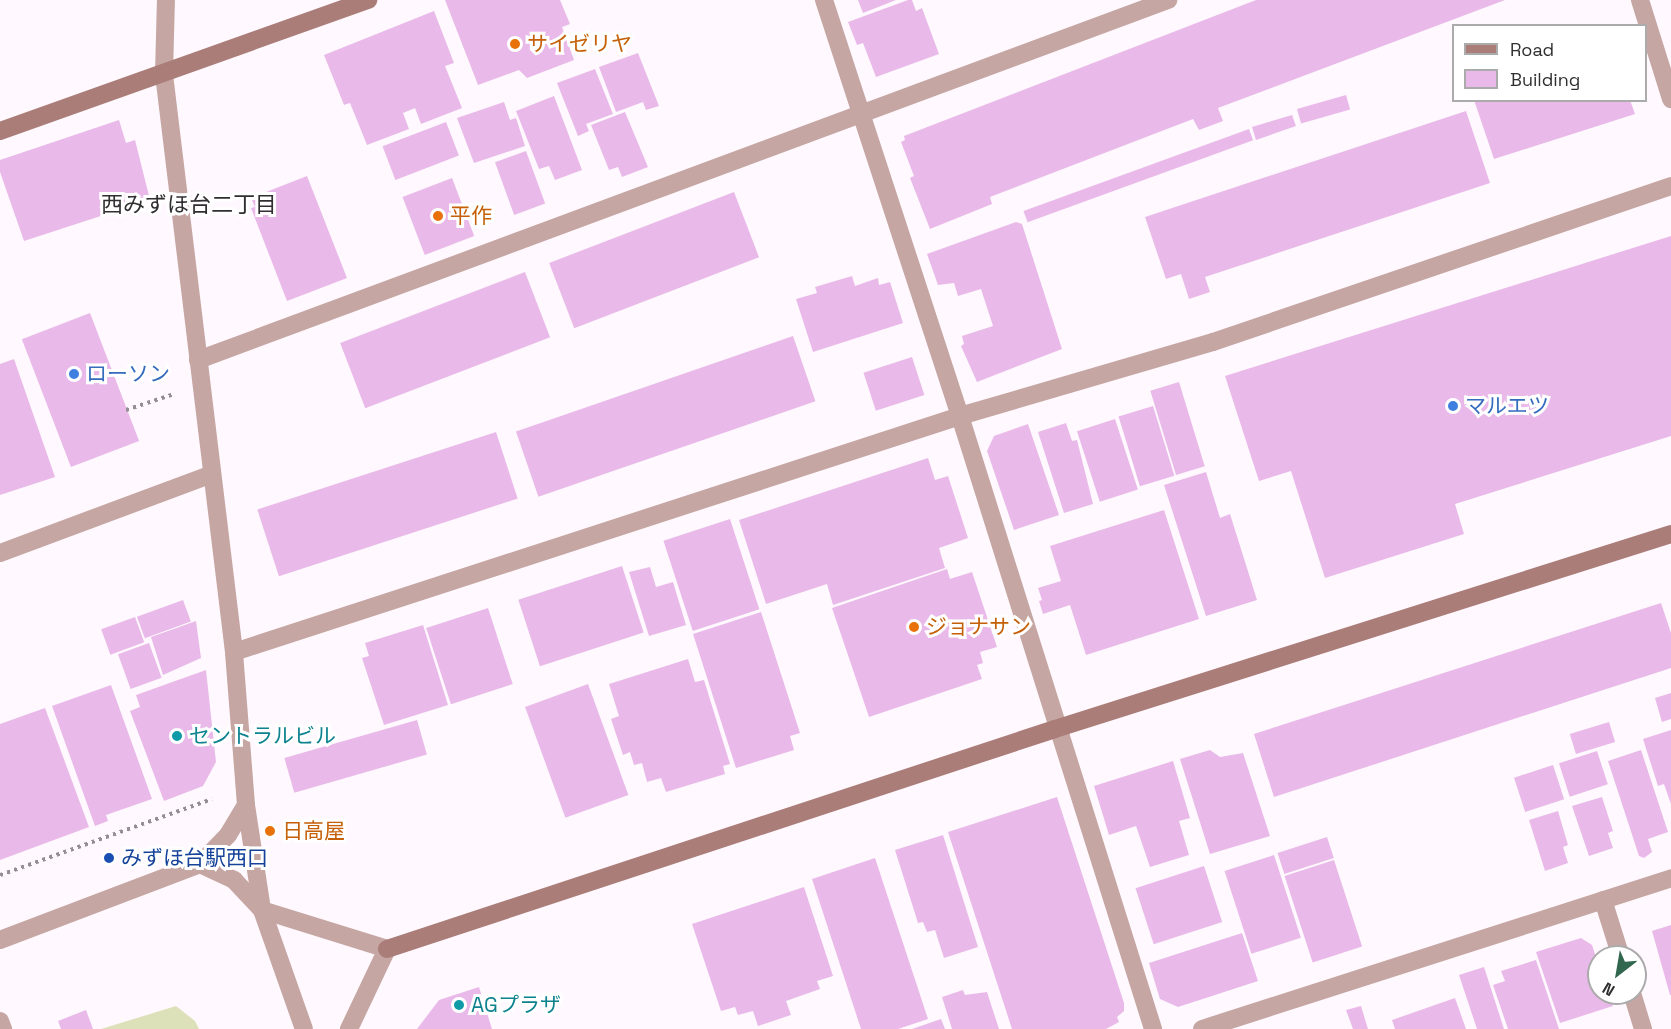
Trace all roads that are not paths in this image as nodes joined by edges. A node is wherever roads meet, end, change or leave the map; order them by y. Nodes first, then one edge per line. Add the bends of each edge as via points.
1 (166, 0) edge
2 (368, 0) edge
3 (824, 0) edge
4 (1168, 0) edge
5 (1640, 0) edge
6 (164, 74) junction
7 (1671, 99) edge
8 (862, 112) junction
9 (0, 131) edge
10 (1671, 186) edge
11 (198, 360) junction
12 (960, 416) junction
13 (210, 475) junction
14 (1671, 534) edge
15 (0, 553) edge
16 (234, 652) junction
17 (1055, 729) junction
18 (246, 805) junction
19 (200, 864) junction
20 (1671, 878) edge
21 (1603, 900) junction
22 (262, 910) junction
23 (0, 940) edge
24 (1617, 945) edge
25 (387, 949) junction
26 (1636, 1005) edge
27 (0, 1022) edge
28 (3, 1029) edge
29 (304, 1029) edge
30 (349, 1029) edge
31 (1153, 1029) edge
32 (1202, 1029) edge
33 (1643, 1029) edge

1 - 6 street
2 - 6 street
3 - 8 street
4 - 8 street
5 - 7 street
6 - 9 street
6 - 11 street
8 - 11 street
8 - 12 street
10 - 12 street via 1213,342
11 - 13 street
12 - 16 street
12 - 17 street
13 - 15 street
13 - 16 street
14 - 17 street
16 - 18 street
17 - 25 street
17 - 31 street
18 - 19 street via 228,835
18 - 22 street
19 - 22 street via 234,880
19 - 23 street
20 - 21 street
21 - 24 street
21 - 32 street
22 - 25 street
22 - 29 street
25 - 30 street
26 - 33 street
27 - 28 street

